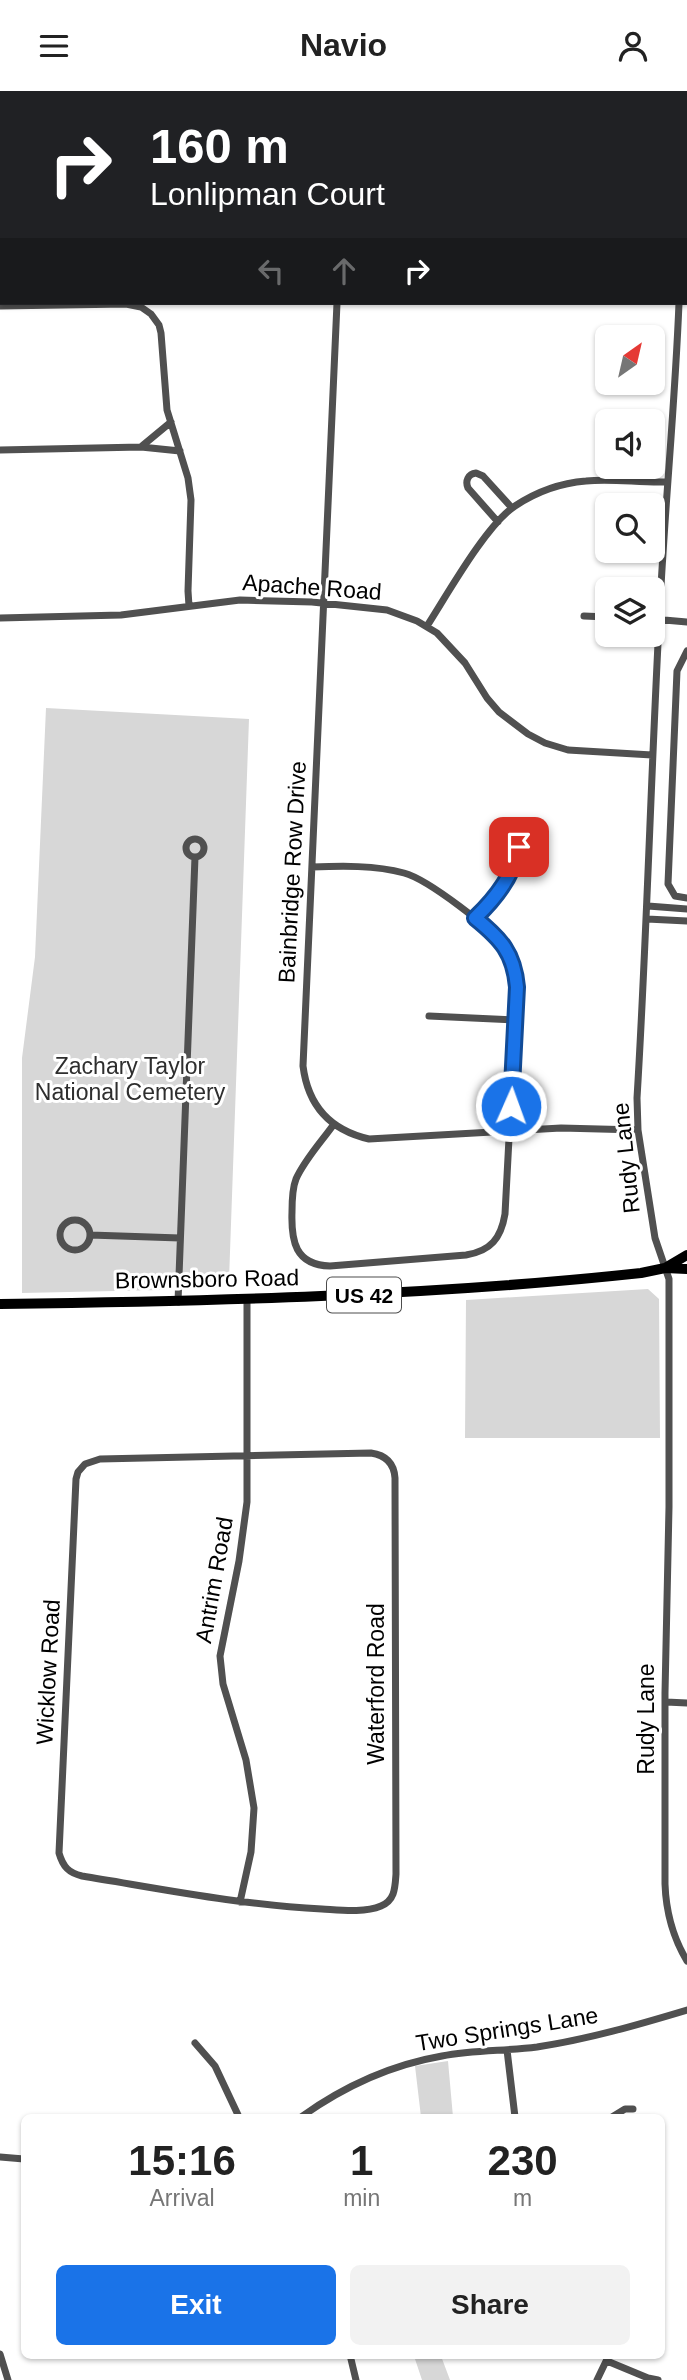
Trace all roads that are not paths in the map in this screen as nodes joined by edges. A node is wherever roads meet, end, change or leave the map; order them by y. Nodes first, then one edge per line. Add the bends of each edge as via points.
1 (63, 305) edge
2 (136, 305) edge
3 (337, 305) edge
4 (679, 305) edge
5 (0, 306) edge
6 (678, 334) junction
7 (687, 335) edge
8 (171, 422) junction
9 (141, 447) junction
10 (0, 450) edge
11 (180, 451) junction
12 (666, 482) junction
13 (512, 508) junction
14 (498, 522) junction
15 (659, 577) edge
16 (323, 604) junction
17 (189, 606) junction
18 (583, 616) dead end
19 (595, 616) edge
20 (0, 618) edge
21 (665, 619) edge
22 (687, 622) edge
23 (426, 626) junction
24 (655, 647) edge
25 (687, 652) edge
26 (652, 755) junction
27 (520, 831) dead end
28 (195, 857) dead end
29 (312, 867) junction
30 (687, 898) edge
31 (648, 906) junction
32 (687, 909) edge
33 (475, 918) junction
34 (648, 919) junction
35 (687, 921) edge
36 (429, 1016) dead end
37 (514, 1020) junction
38 (334, 1124) junction
39 (638, 1130) junction
40 (510, 1131) junction
41 (90, 1235) junction
42 (180, 1238) junction
43 (687, 1255) edge
44 (665, 1268) junction
45 (687, 1269) edge
46 (247, 1300) junction
47 (178, 1302) junction
48 (0, 1304) edge
49 (247, 1455) junction
50 (666, 1703) junction
51 (687, 1703) edge
52 (240, 1902) junction
53 (687, 1961) edge
54 (687, 2010) edge
55 (195, 2043) dead end
56 (508, 2050) junction
57 (633, 2109) dead end
58 (238, 2114) edge
59 (306, 2114) edge
60 (515, 2114) edge
61 (617, 2114) edge
62 (0, 2157) edge
63 (21, 2159) edge
64 (0, 2354) edge
65 (351, 2359) edge
66 (608, 2359) edge
67 (610, 2359) edge
68 (8, 2380) edge
69 (356, 2380) edge
70 (597, 2380) edge
71 (658, 2380) edge

1 - 5 street
2 - 8 street via 155,317 161,333
3 - 16 street, Bainbridge Row Drive
4 - 6 street, Rudy Lane
6 - 7 street
6 - 12 street, Rudy Lane
8 - 9 street
8 - 11 street
9 - 10 street
9 - 11 street
11 - 17 street via 191,500
12 - 13 street via 568,483
12 - 15 street, Rudy Lane
13 - 14 street
13 - 14 street via 483,475 470,475 468,488
14 - 23 street
16 - 17 street, Apache Road via 240,600
16 - 23 street, Apache Road via 387,610
16 - 29 street, Bainbridge Row Drive
17 - 20 street, Apache Road via 121,615
18 - 19 street
21 - 22 street
23 - 26 street, Apache Road via 454,648 499,712 528,734 568,750
24 - 26 street, Rudy Lane
25 - 30 street via 677,671 668,878 670,891
26 - 31 street, Rudy Lane
27 - 33 street via 509,877
28 - 42 street
29 - 33 street via 407,874
29 - 38 street, Bainbridge Row Drive via 303,1066 309,1093
31 - 32 street
31 - 34 street, Rudy Lane
33 - 37 street via 505,946 513,963 517,987
34 - 35 street
34 - 39 street, Rudy Lane
36 - 37 street
37 - 40 street
38 - 40 street, Bainbridge Row Drive via 355,1136 376,1139
38 - 40 street via 294,1188 292,1232 295,1247 306,1259 330,1266 476,1254 494,1243 505,1214
39 - 40 street, Bainbridge Row Drive
39 - 44 street, Rudy Lane via 655,1238
41 - 41 street via 88,1244 75,1251 63,1245 60,1236 62,1227 75,1220 87,1226
41 - 42 street
42 - 47 street
43 - 44 main road, Brownsboro Road / US 42
44 - 45 main road, Brownsboro Road / US 42
44 - 46 main road, Brownsboro Road / US 42 via 475,1288
44 - 50 street, Rudy Lane via 669,1279
46 - 47 main road, Brownsboro Road / US 42
46 - 49 street, Antrim Road
47 - 48 main road, Brownsboro Road / US 42
49 - 52 street, Antrim Road via 244,1534 220,1665 254,1808 251,1852
49 - 52 street, Waterford Road via 370,1453 389,1461 394,1471 396,1874 393,1896 372,1908 313,1909
49 - 52 street, Wicklow Road via 100,1459 78,1472 60,1853 69,1871 82,1876
50 - 51 street
50 - 53 street, Rudy Lane via 666,1898 673,1932
54 - 56 street, Two Springs Lane via 596,2036
55 - 58 street via 215,2066
56 - 59 street, Two Springs Lane via 442,2056 384,2072
56 - 60 street
57 - 61 street
62 - 63 street
64 - 68 street
65 - 69 street
66 - 70 street
67 - 71 street

